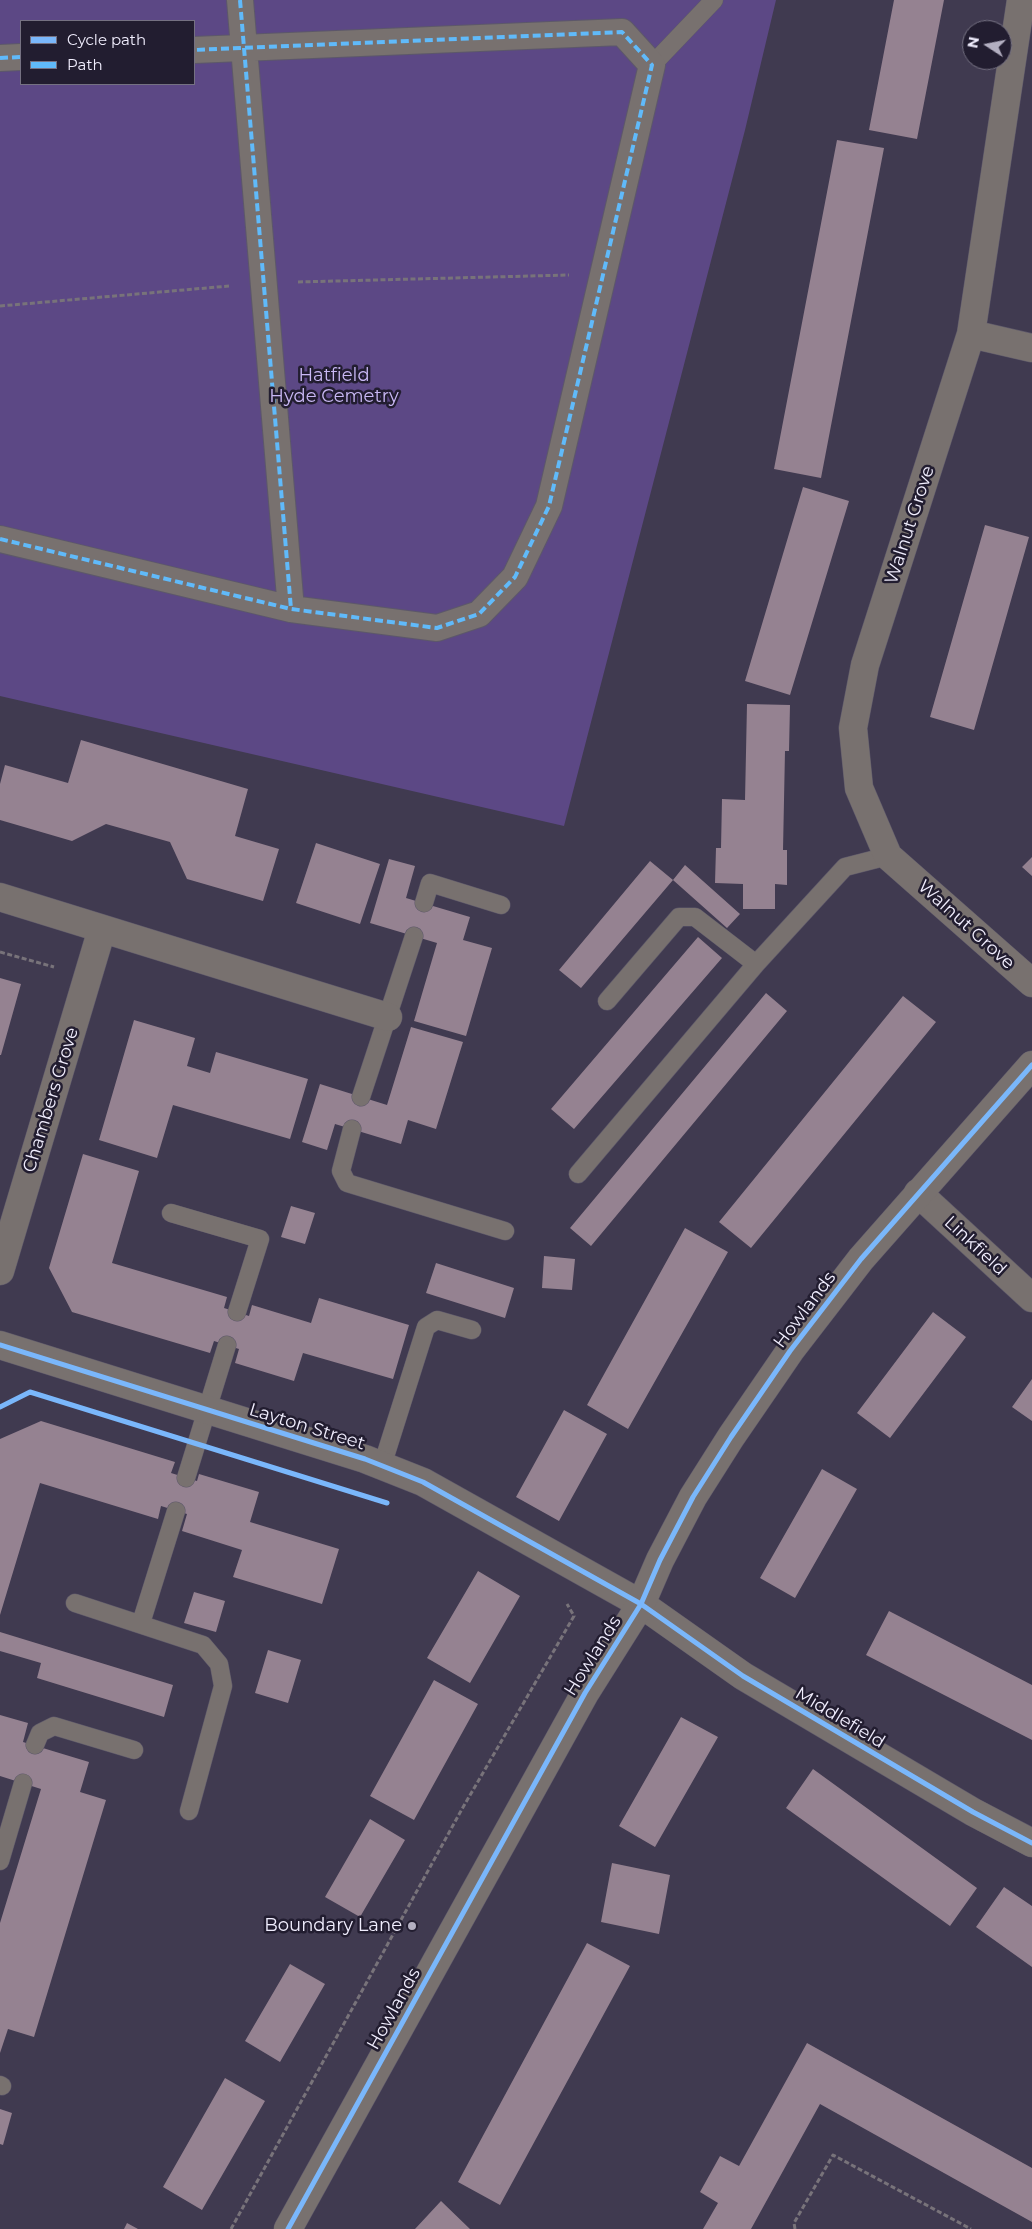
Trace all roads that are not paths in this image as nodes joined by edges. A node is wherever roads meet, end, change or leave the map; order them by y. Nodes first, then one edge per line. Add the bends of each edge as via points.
1 (240, 0) edge
2 (714, 0) edge
3 (1021, 0) edge
4 (244, 47) junction
5 (195, 50) edge
6 (20, 57) edge
7 (0, 58) edge
8 (652, 65) junction
9 (971, 334) junction
10 (1032, 348) edge
11 (0, 539) edge
12 (291, 608) junction
13 (888, 856) junction
14 (0, 897) edge
15 (424, 904) dead end
16 (501, 905) dead end
17 (102, 928) junction
18 (414, 936) dead end
19 (756, 964) junction
20 (1032, 983) edge
21 (607, 1001) dead end
22 (388, 1017) junction
23 (1032, 1065) edge
24 (361, 1097) dead end
25 (352, 1129) dead end
26 (578, 1174) dead end
27 (918, 1194) junction
28 (171, 1212) dead end
29 (505, 1231) dead end
30 (0, 1271) edge
31 (1032, 1298) edge
32 (237, 1312) dead end
33 (472, 1330) dead end
34 (0, 1345) edge
35 (226, 1345) dead end
36 (207, 1410) junction
37 (382, 1466) junction
38 (186, 1478) dead end
39 (176, 1511) dead end
40 (75, 1603) dead end
41 (642, 1604) junction
42 (141, 1624) junction
43 (35, 1745) dead end
44 (134, 1750) dead end
45 (23, 1783) dead end
46 (189, 1811) dead end
47 (1032, 1843) edge
48 (0, 1861) edge
49 (288, 2229) edge

1 - 4 street
2 - 8 lane
3 - 9 street, Walnut Grove
4 - 5 street
4 - 8 street via 622,32
4 - 12 street
6 - 7 street
8 - 12 street via 549,506 515,577 480,614 437,628
9 - 10 street
9 - 13 street, Walnut Grove via 864,665 853,728 859,788
11 - 12 street
13 - 19 lane via 845,867
13 - 20 street, Walnut Grove
14 - 17 street
15 - 16 lane via 430,883
17 - 22 street
17 - 30 street, Chambers Grove
18 - 22 lane
19 - 21 lane via 695,917 680,917
19 - 26 lane
22 - 24 lane
23 - 27 street, Howlands
25 - 29 lane via 341,1171 347,1183
27 - 31 street, Linkfield
27 - 41 street, Howlands via 861,1258 790,1351 731,1437 693,1497 660,1560
28 - 32 lane via 260,1239
33 - 37 lane via 436,1320 426,1327
34 - 36 street, Layton Street
35 - 36 lane
36 - 37 street, Layton Street
36 - 38 lane
37 - 41 street, Layton Street via 423,1482
39 - 42 lane
40 - 42 lane
41 - 47 street, Middlefield via 743,1676 973,1812
41 - 49 street, Howlands via 585,1693
42 - 46 lane via 203,1645 219,1664 223,1686
43 - 44 lane via 40,1733 54,1726
45 - 48 lane

